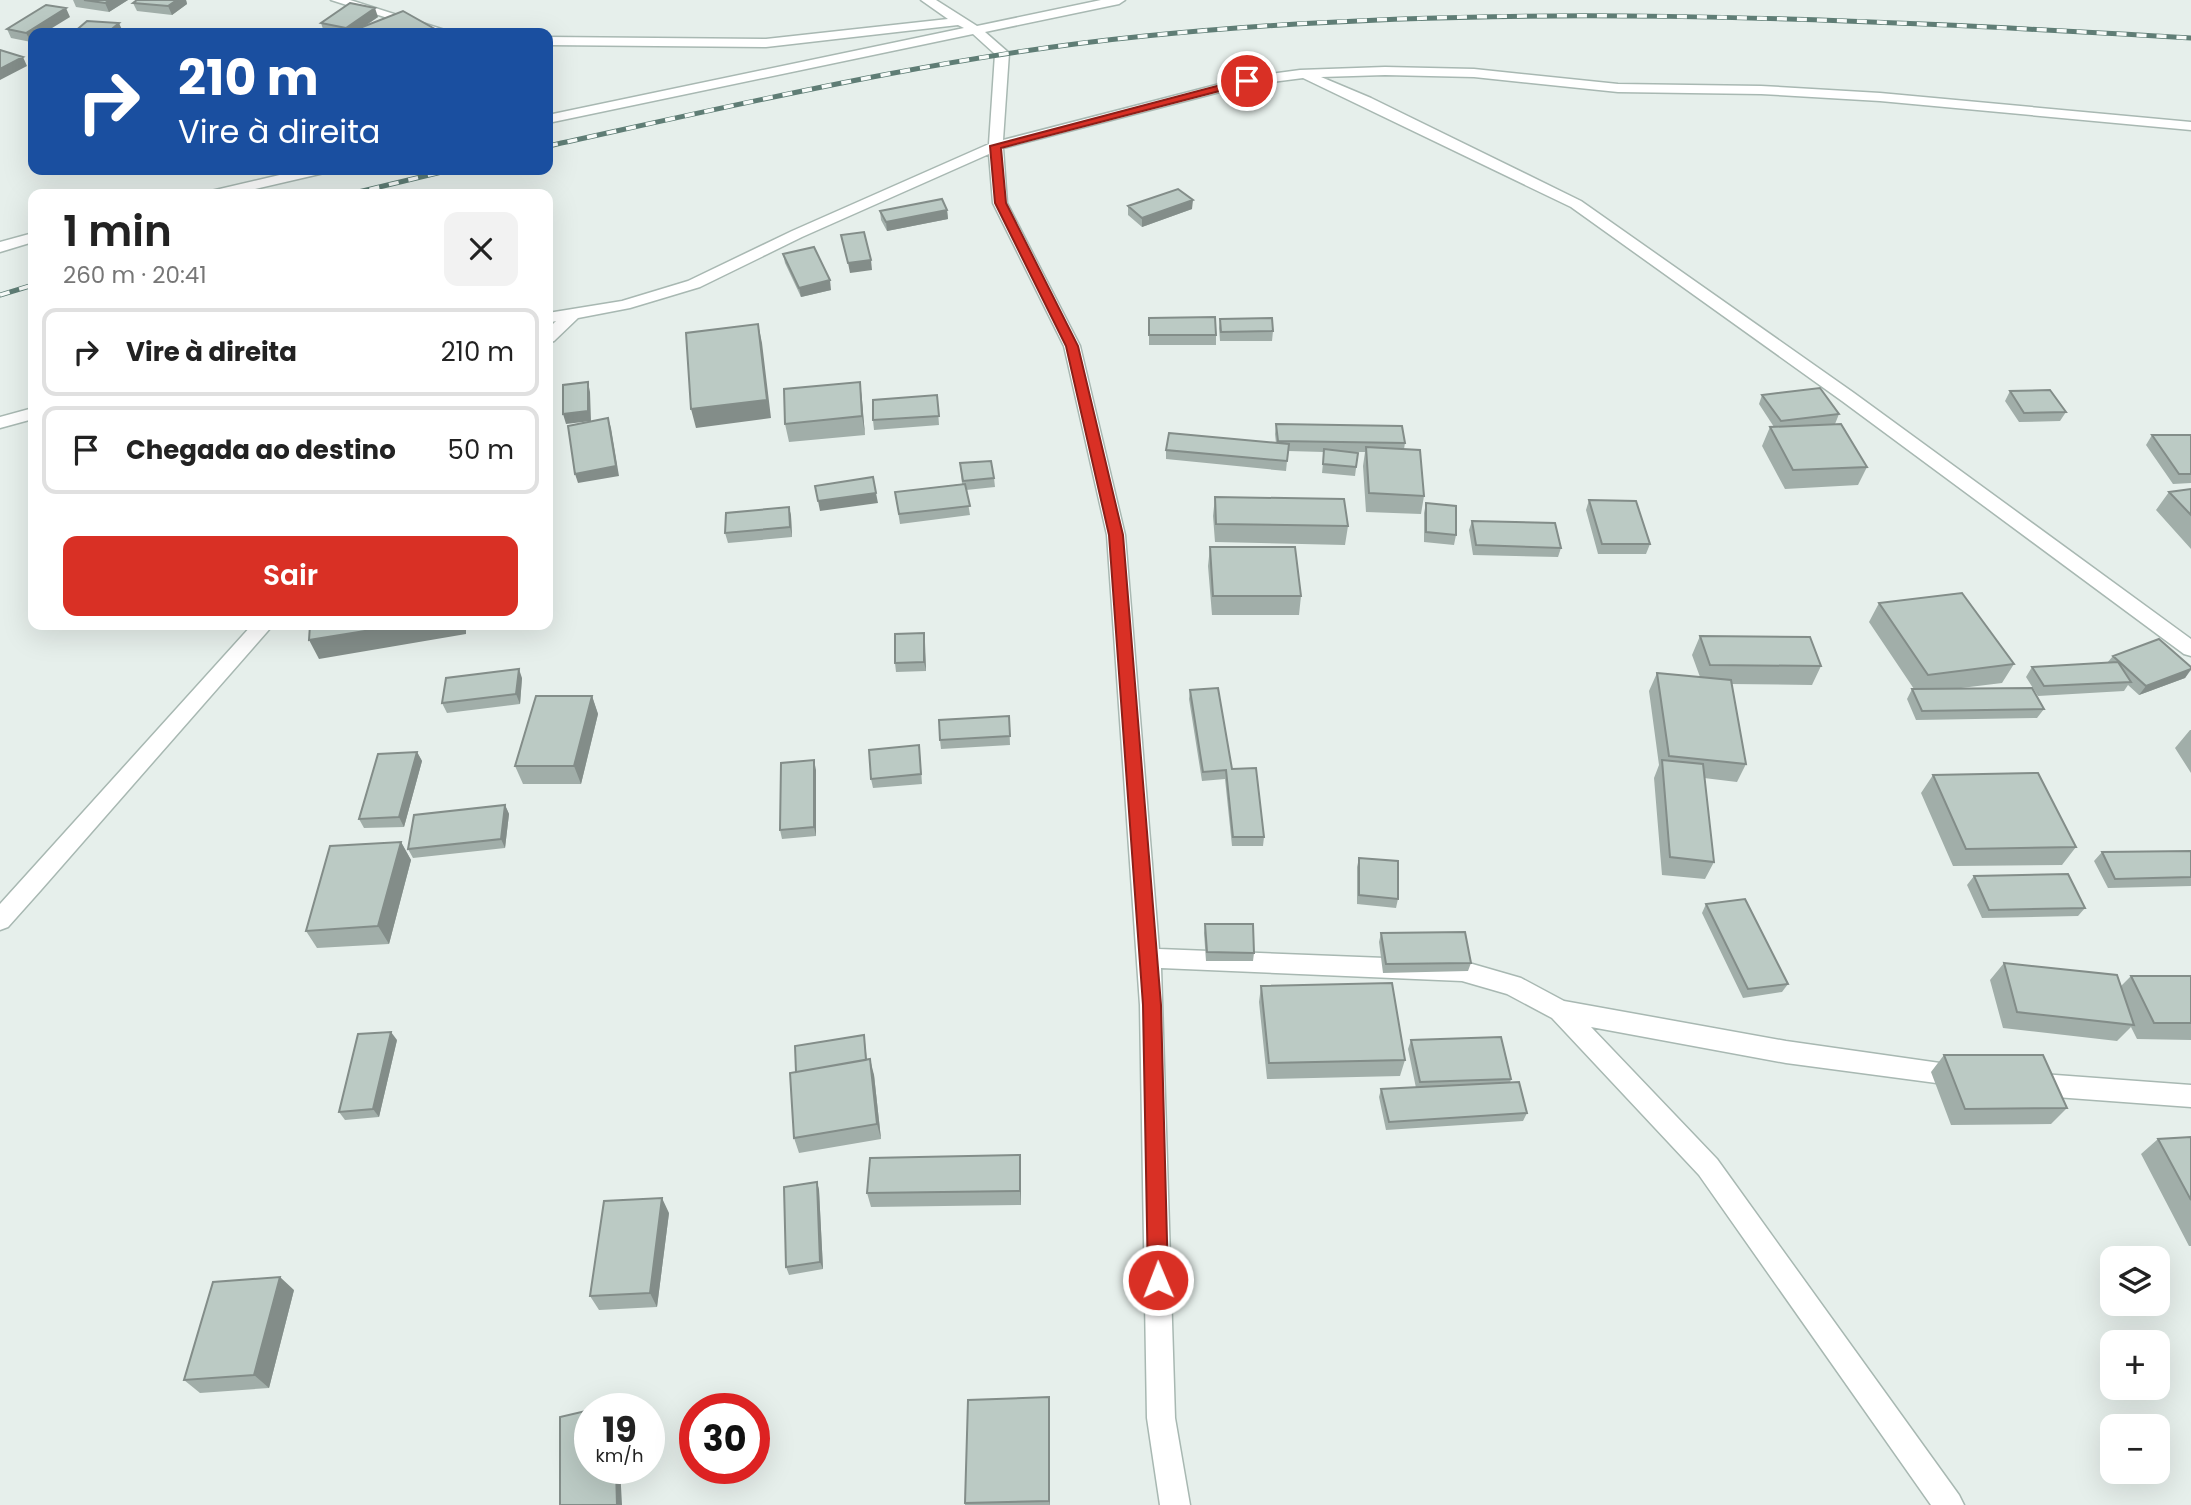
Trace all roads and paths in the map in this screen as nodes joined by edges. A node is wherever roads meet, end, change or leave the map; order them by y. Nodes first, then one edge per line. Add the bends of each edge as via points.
1 (337, 0) edge
2 (927, 0) edge
3 (1119, 0) edge
4 (960, 21) junction
5 (431, 28) edge
6 (977, 31) junction
7 (553, 41) edge
8 (1300, 74) junction
9 (553, 118) edge
10 (2191, 127) edge
11 (996, 146) junction
12 (298, 175) edge
13 (237, 189) edge
14 (0, 229) edge
15 (28, 237) edge
16 (28, 239) edge
17 (0, 247) edge
18 (573, 314) junction
19 (553, 317) edge
20 (553, 333) edge
21 (28, 415) edge
22 (0, 423) edge
23 (257, 630) edge
24 (2191, 649) edge
25 (0, 920) edge
26 (1148, 958) junction
27 (1560, 1011) junction
28 (1979, 1077) edge
29 (2006, 1081) edge
30 (2191, 1096) edge
31 (1175, 1505) edge
32 (1949, 1505) edge

1 - 5 street
2 - 4 street
3 - 6 street
4 - 6 street
4 - 7 street via 766,43
6 - 9 street
6 - 11 street via 1003,53
8 - 10 street via 1474,73 1618,88 1854,95
8 - 11 street via 1247,81
8 - 24 street via 1366,101 1576,204
11 - 18 street via 694,284 624,305
11 - 26 street via 1000,203 1072,346 1116,535
12 - 13 street
14 - 15 street
16 - 17 street
18 - 19 street
18 - 20 street
21 - 22 street
23 - 25 street
26 - 27 street via 1462,971 1513,985
26 - 31 street via 1161,1418
27 - 28 street via 1786,1052
27 - 32 street via 1708,1167
29 - 30 street

